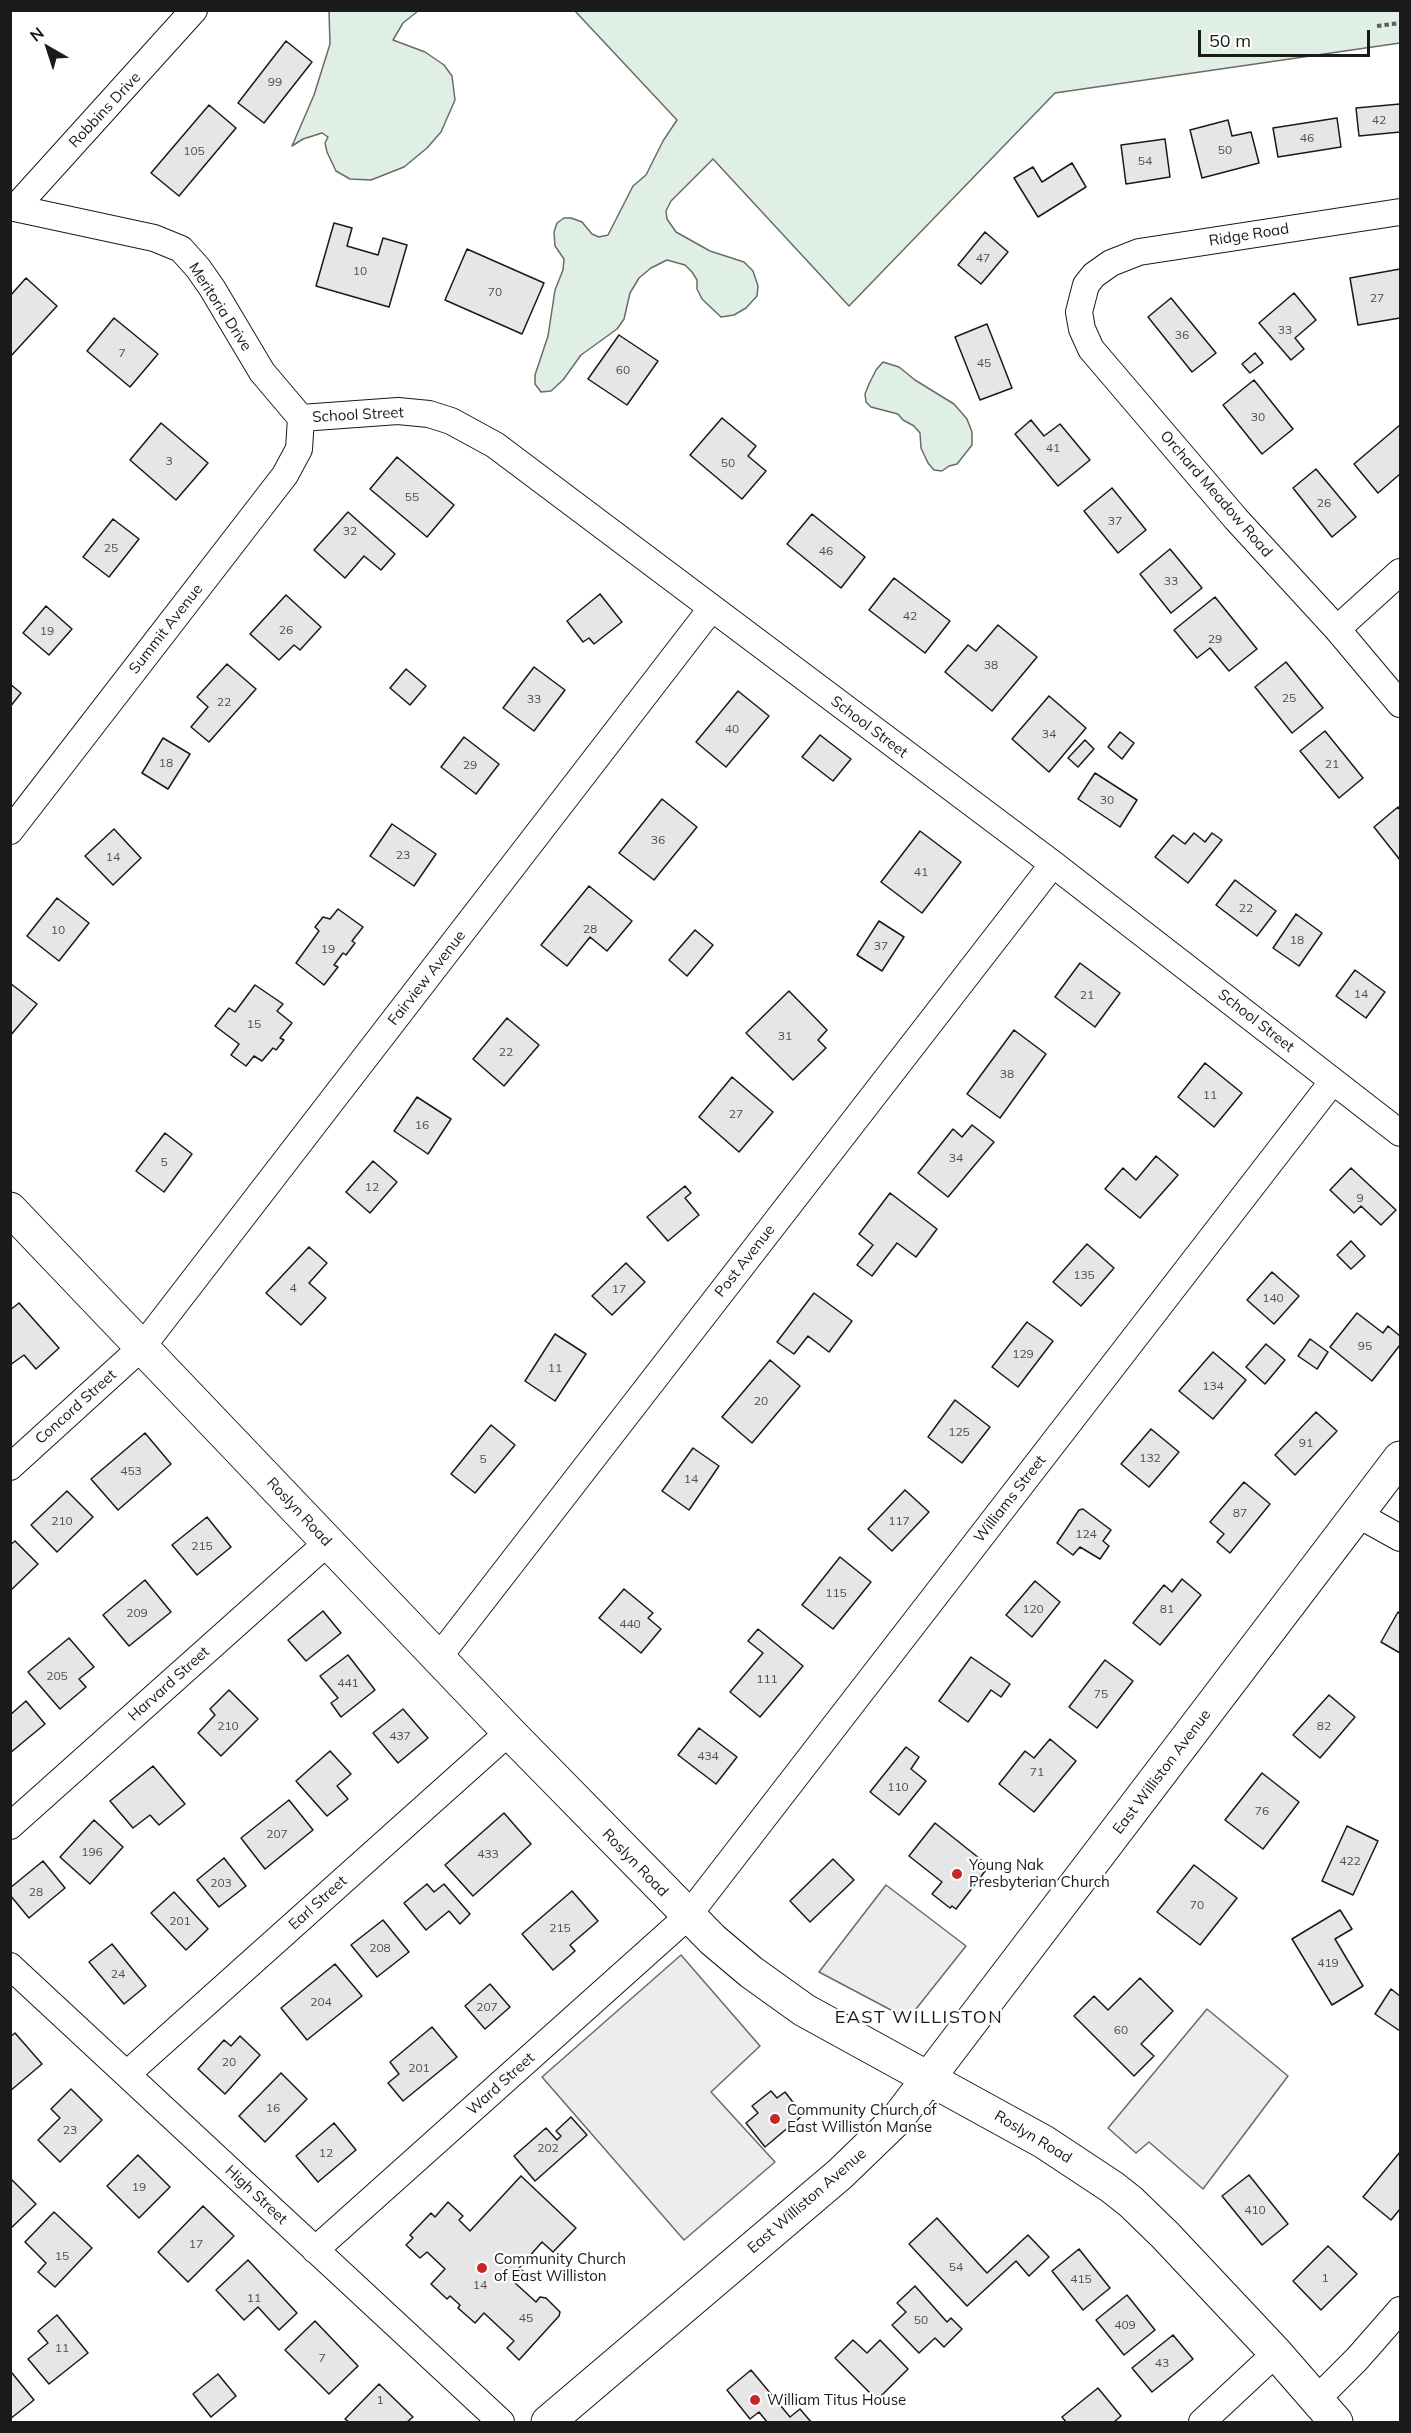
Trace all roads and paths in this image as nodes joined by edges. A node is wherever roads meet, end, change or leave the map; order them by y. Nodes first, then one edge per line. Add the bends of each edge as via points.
1 (194, 10) edge
2 (1401, 23) edge
3 (1377, 26) dead end
4 (13, 207) edge
5 (1401, 212) edge
6 (1101, 270) joint
7 (302, 418) junction
8 (1401, 572) edge
9 (711, 609) junction
10 (1337, 629) junction
11 (1401, 705) edge
12 (10, 831) edge
13 (1053, 864) junction
14 (1333, 1081) junction
15 (1401, 1133) edge
16 (10, 1209) edge
17 (142, 1347) junction
18 (1401, 1458) edge
19 (10, 1467) edge
20 (1357, 1514) junction
21 (1401, 1538) edge
22 (327, 1543) junction
23 (438, 1658) junction
24 (509, 1732) junction
25 (10, 1826) edge
26 (687, 1917) junction
27 (10, 1966) edge
28 (127, 2074) junction
29 (930, 2078) junction
30 (315, 2250) junction
31 (1401, 2310) edge
32 (1276, 2353) junction
33 (1326, 2411) edge
34 (501, 2422) edge
35 (548, 2422) edge
36 (1202, 2422) edge

1 - 4 street, Robbins Drive
2 - 3 path
4 - 7 street, Meritoria Drive via 154,238 181,249 212,288 262,372
5 - 6 street, Ridge Road via 1139,252
6 - 10 street, Orchard Meadow Road via 1086,285 1079,312 1091,349 1236,519
7 - 9 street, School Street via 398,411 451,421 495,445
7 - 12 street, Summit Avenue via 299,448 285,475
8 - 10 street
9 - 13 street, School Street
9 - 17 street, Fairview Avenue
10 - 11 street, Orchard Meadow Road
13 - 14 street, School Street
13 - 23 street, Post Avenue
14 - 15 street, School Street
14 - 26 street, Williams Street
16 - 17 main road, Roslyn Road
17 - 19 street, Concord Street
17 - 22 main road, Roslyn Road
18 - 20 main road, East Williston Avenue
20 - 21 street
20 - 29 main road, East Williston Avenue
22 - 23 main road, Roslyn Road
22 - 25 street, Harvard Street
23 - 24 main road, Roslyn Road
24 - 26 main road, Roslyn Road
24 - 28 street, Earl Street
26 - 29 main road, Roslyn Road via 744,1967 804,2010
26 - 30 street, Ward Street
27 - 28 street, High Street
28 - 30 street, High Street
29 - 32 main road, Roslyn Road via 1044,2142 1131,2202
29 - 35 main road, East Williston Avenue via 898,2118 856,2159
30 - 34 street, High Street
31 - 33 street via 1357,2359
32 - 33 main road, Roslyn Road
32 - 36 street

